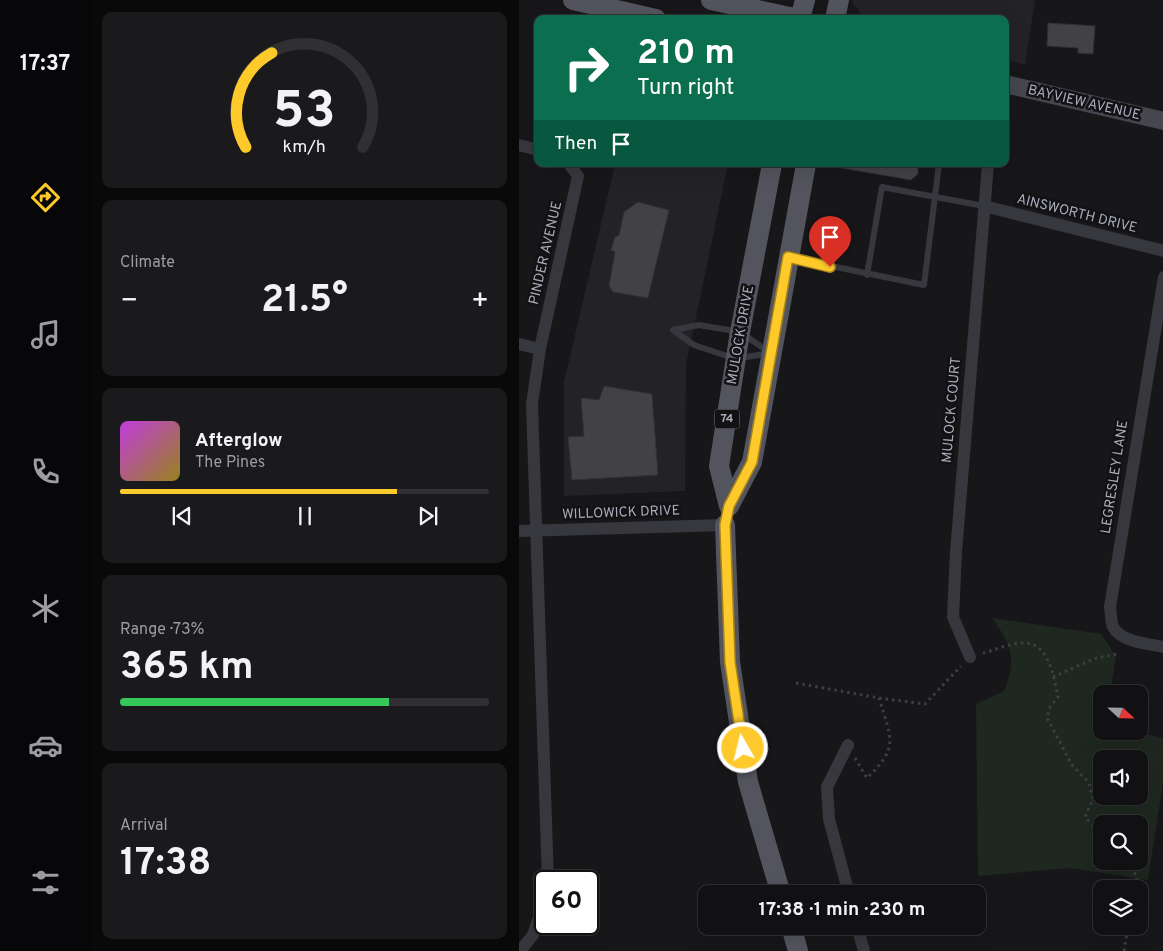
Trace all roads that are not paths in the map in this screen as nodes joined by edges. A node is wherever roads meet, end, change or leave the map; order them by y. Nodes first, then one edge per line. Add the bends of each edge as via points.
1 (573, 0) edge
2 (711, 0) edge
3 (805, 0) edge
4 (839, 0) edge
5 (639, 15) edge
6 (781, 15) edge
7 (801, 15) edge
8 (836, 15) edge
9 (1009, 85) edge
10 (1163, 121) edge
11 (519, 146) edge
12 (534, 149) edge
13 (571, 167) edge
14 (771, 167) edge
15 (805, 167) edge
16 (939, 167) edge
17 (988, 167) edge
18 (935, 197) junction
19 (984, 206) junction
20 (1163, 251) edge
21 (788, 257) junction
22 (867, 275) junction
23 (1163, 277) edge
24 (741, 332) junction
25 (519, 344) edge
26 (540, 349) junction
27 (770, 353) junction
28 (736, 359) junction
29 (727, 515) junction
30 (519, 531) edge
31 (536, 531) junction
32 (1163, 647) edge
33 (970, 657) road end
34 (848, 745) road end
35 (548, 870) edge
36 (778, 885) edge
37 (847, 885) edge
38 (534, 932) edge
39 (794, 935) edge
40 (860, 935) edge
41 (520, 951) edge
42 (798, 951) edge
43 (864, 951) edge

1 - 5 main road
2 - 6 main road
3 - 7 main road
4 - 8 main road
9 - 10 main road, BAYVIEW AVENUE
11 - 12 street
13 - 26 street, PINDER AVENUE via 578,176 575,196
14 - 24 main road, MULOCK DRIVE / 74
15 - 21 main road, MULOCK DRIVE / 74
16 - 18 lane
17 - 19 street, MULOCK COURT
18 - 19 lane
18 - 22 lane via 882,187
18 - 22 lane via 924,285
19 - 20 street, AINSWORTH DRIVE
19 - 33 street, MULOCK COURT via 953,617
21 - 22 lane
21 - 27 main road, MULOCK DRIVE / 74
23 - 32 street, LEGRESLEY LANE via 1110,607 1113,626 1119,634
24 - 27 lane
24 - 28 main road, MULOCK DRIVE / 74
24 - 28 lane via 699,325 673,330 695,345
25 - 26 street
26 - 31 street, PINDER AVENUE via 532,404
27 - 28 lane
27 - 29 main road, MULOCK DRIVE / 74 via 752,462
28 - 29 main road, MULOCK DRIVE / 74 via 719,466
29 - 31 street, WILLOWICK DRIVE
29 - 36 main road, MULOCK DRIVE / 74 via 730,662 748,782
30 - 31 street, WILLOWICK DRIVE
31 - 35 street, PINDER AVENUE
34 - 37 street via 827,787 829,819
38 - 41 street
39 - 42 main road
40 - 43 street

